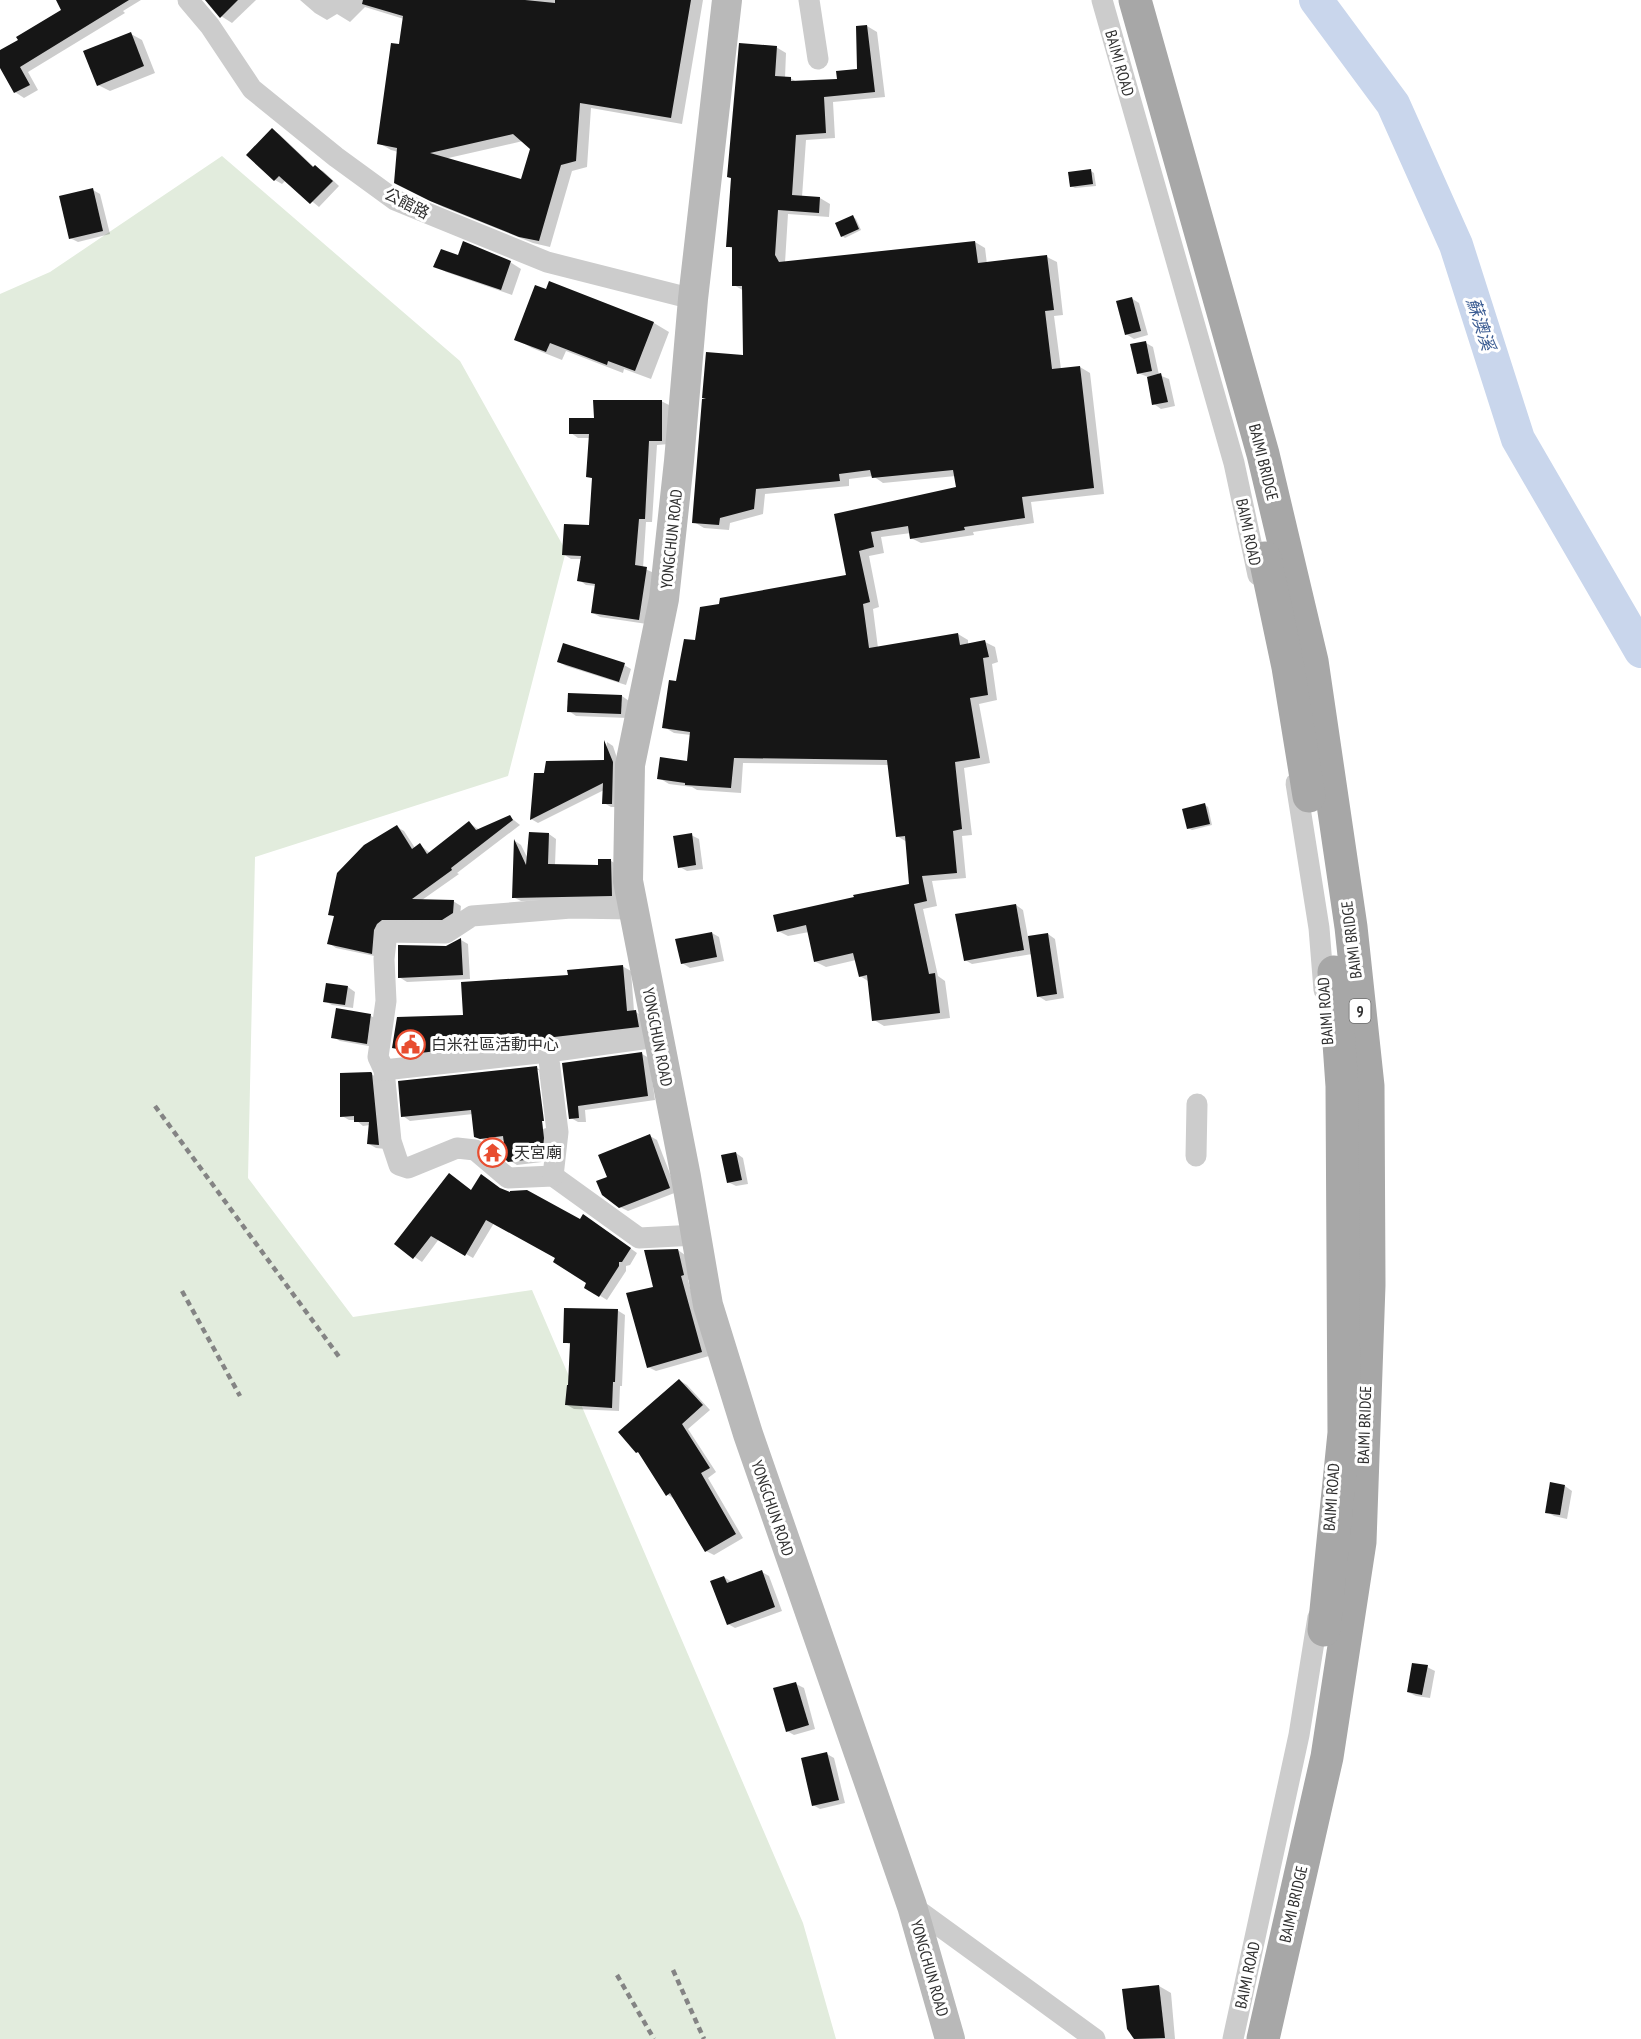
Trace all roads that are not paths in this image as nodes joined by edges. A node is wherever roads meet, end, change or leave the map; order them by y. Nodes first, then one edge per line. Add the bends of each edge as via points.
1 (189, 0) edge
2 (727, 0) edge
3 (809, 0) edge
4 (1102, 0) edge
5 (1115, 0) edge
6 (1135, 0) edge
7 (818, 59) dead end
8 (693, 299) junction
9 (633, 909) junction
10 (657, 1037) junction
11 (548, 1052) junction
12 (384, 1070) junction
13 (1197, 1104) dead end
14 (1196, 1156) dead end
15 (553, 1176) junction
16 (696, 1235) junction
17 (912, 1906) junction
18 (950, 2039) edge
19 (1095, 2039) edge
20 (1233, 2039) edge
21 (1240, 2039) edge
22 (1263, 2039) edge

1 - 8 street, 公館路 via 252,89 395,200 547,262
2 - 8 street, YONGCHUN ROAD
3 - 7 street
4 - 20 street, BAIMI ROAD via 1234,462 1276,657 1319,928 1331,1090 1335,1434 1328,1538 1299,1735
5 - 21 main road, BAIMI BRIDGE / 9 via 1245,459 1288,668 1331,926 1341,1086 1344,1433 1333,1554 1307,1755
6 - 22 main road, BAIMI BRIDGE / 9 via 1263,454 1312,661 1351,927 1368,1086 1369,1285 1360,1542 1327,1757
8 - 9 street, YONGCHUN ROAD via 664,599 630,765 628,881
9 - 10 street, YONGCHUN ROAD
9 - 12 street via 571,908 472,916 446,933 387,932 386,1001 378,1057
10 - 11 street
10 - 16 street, YONGCHUN ROAD
11 - 12 street
11 - 15 street via 558,1132
12 - 15 street via 391,1141 399,1165 417,1166 457,1148 475,1150 507,1178
13 - 14 street
15 - 16 street via 639,1238
16 - 17 street, YONGCHUN ROAD via 708,1305 748,1434
17 - 18 street, YONGCHUN ROAD
17 - 19 street

